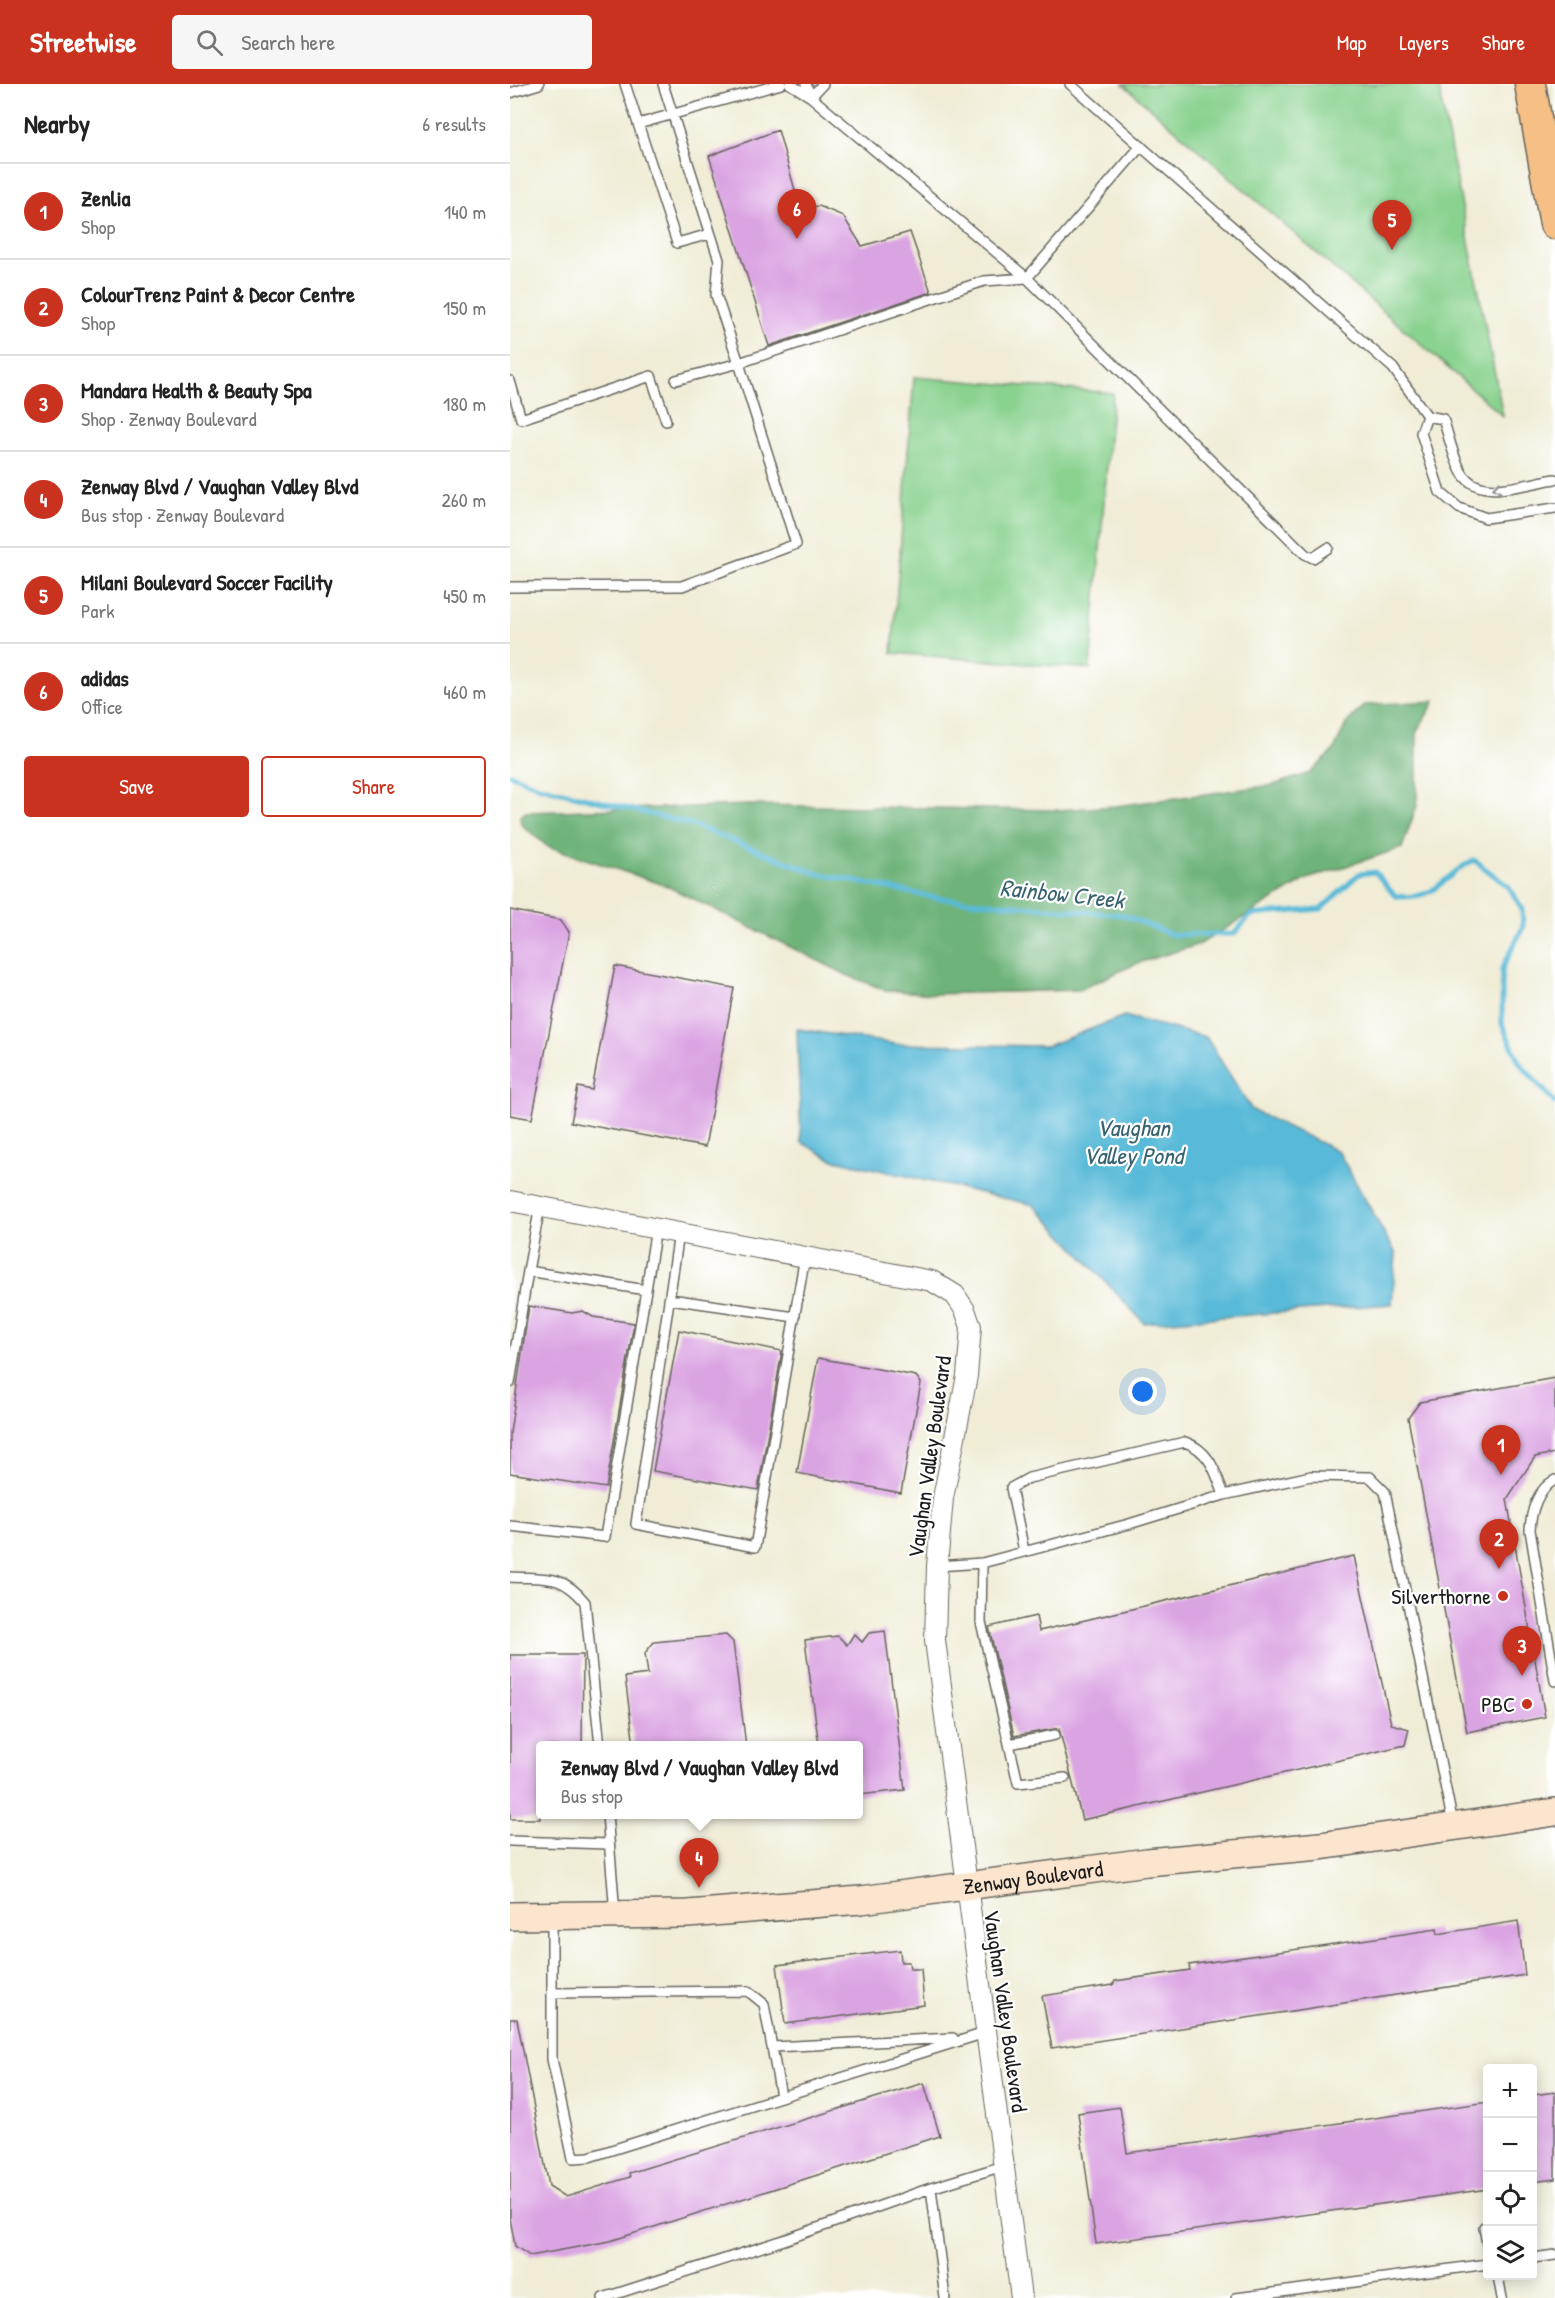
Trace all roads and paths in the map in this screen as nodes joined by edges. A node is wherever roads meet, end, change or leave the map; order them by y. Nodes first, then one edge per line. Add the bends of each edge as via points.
1 (539, 84) edge
2 (625, 84) edge
3 (663, 84) edge
4 (781, 84) edge
5 (790, 84) edge
6 (806, 84) edge
7 (823, 84) edge
8 (1070, 84) edge
9 (1530, 84) edge
10 (510, 93) edge
11 (811, 97) junction
12 (671, 113) junction
13 (638, 124) junction
14 (1141, 146) junction
15 (1555, 224) edge
16 (710, 234) junction
17 (1027, 278) junction
18 (739, 363) junction
19 (676, 380) dead end
20 (510, 381) edge
21 (1427, 416) junction
22 (666, 421) dead end
23 (1555, 479) edge
24 (1555, 508) edge
25 (1329, 548) dead end
26 (510, 586) edge
27 (510, 1201) edge
28 (540, 1206) junction
29 (656, 1228) junction
30 (679, 1233) junction
31 (804, 1257) junction
32 (528, 1271) junction
33 (646, 1290) junction
34 (670, 1299) junction
35 (795, 1317) junction
36 (510, 1383) edge
37 (1555, 1480) edge
38 (1224, 1495) junction
39 (510, 1526) edge
40 (1024, 1551) junction
41 (982, 1563) junction
42 (937, 1566) junction
43 (510, 1577) edge
44 (1550, 1626) edge
45 (1555, 1681) edge
46 (1055, 1735) dead end
47 (599, 1741) edge
48 (1009, 1744) junction
49 (1065, 1778) dead end
50 (1555, 1812) edge
51 (607, 1819) edge
52 (1454, 1827) junction
53 (510, 1841) edge
54 (609, 1844) junction
55 (965, 1886) junction
56 (616, 1915) junction
57 (510, 1916) edge
58 (552, 1916) junction
59 (553, 1993) junction
60 (978, 2035) junction
61 (773, 2047) junction
62 (782, 2096) junction
63 (1003, 2166) junction
64 (931, 2188) junction
65 (1555, 2255) edge
66 (1537, 2257) edge
67 (1483, 2265) edge
68 (1499, 2280) edge
69 (1321, 2287) junction
70 (603, 2298) edge
71 (945, 2298) edge
72 (1021, 2298) edge
73 (1236, 2298) edge
74 (1323, 2298) edge
75 (1502, 2298) edge

1 - 10 lane
2 - 13 lane
3 - 12 lane
4 - 12 lane
5 - 11 lane
6 - 11 lane
7 - 11 lane
8 - 14 lane
9 - 15 main road
11 - 17 lane
12 - 13 lane
12 - 16 lane
13 - 16 lane via 677,243
14 - 17 lane
14 - 21 lane via 1393,368
16 - 18 lane via 719,260 716,295
17 - 18 lane via 984,281
17 - 25 lane via 1305,554 1313,558
18 - 19 lane
18 - 26 lane via 796,544 682,586
20 - 22 lane via 521,419 651,376
23 -> 21 lane via 1489,490 1473,486 1462,472 1443,419
21 - 24 lane via 1421,433 1440,492 1459,508 1486,518
27 - 28 street, Vaughan Valley Boulevard
28 - 29 street, Vaughan Valley Boulevard
28 - 32 lane
29 - 30 street, Vaughan Valley Boulevard
29 - 33 lane
30 - 31 street, Vaughan Valley Boulevard
30 - 34 lane
31 - 35 lane
31 - 42 street, Vaughan Valley Boulevard via 932,1281 955,1295 965,1310 972,1327 967,1376 943,1498
32 - 33 lane
32 - 36 lane
33 - 39 lane via 605,1537
34 - 35 lane
34 - 35 lane via 636,1524 754,1547
37 - 44 lane via 1539,1496 1531,1518 1533,1557
38 - 40 lane
38 - 40 lane via 1199,1447 1185,1442 1029,1478 1011,1488
38 - 52 lane via 1311,1476 1370,1477 1385,1492
40 - 41 lane
41 - 42 lane
41 - 48 lane via 981,1622
42 - 55 street, Vaughan Valley Boulevard via 935,1640
43 - 47 lane via 562,1580 585,1602
44 - 45 lane
46 - 48 lane
48 - 49 lane via 1018,1783
50 - 52 street, Zenway Boulevard
51 - 54 lane
52 - 55 street, Zenway Boulevard
53 - 54 lane
54 - 56 lane
55 - 56 street, Zenway Boulevard via 861,1900 688,1914
55 - 60 street, Vaughan Valley Boulevard
56 - 58 street, Zenway Boulevard
57 - 58 street, Zenway Boulevard
58 - 59 lane
59 - 61 lane via 748,1991 764,2004
59 - 62 lane via 552,2059 573,2158 589,2157
60 - 61 lane
60 - 62 lane
60 - 63 street, Vaughan Valley Boulevard
61 - 62 lane
63 - 64 lane
63 - 72 street, Vaughan Valley Boulevard
64 - 70 lane
64 - 71 lane
65 - 66 lane
67 - 69 lane
68 - 75 lane
69 - 73 lane
69 - 74 lane

